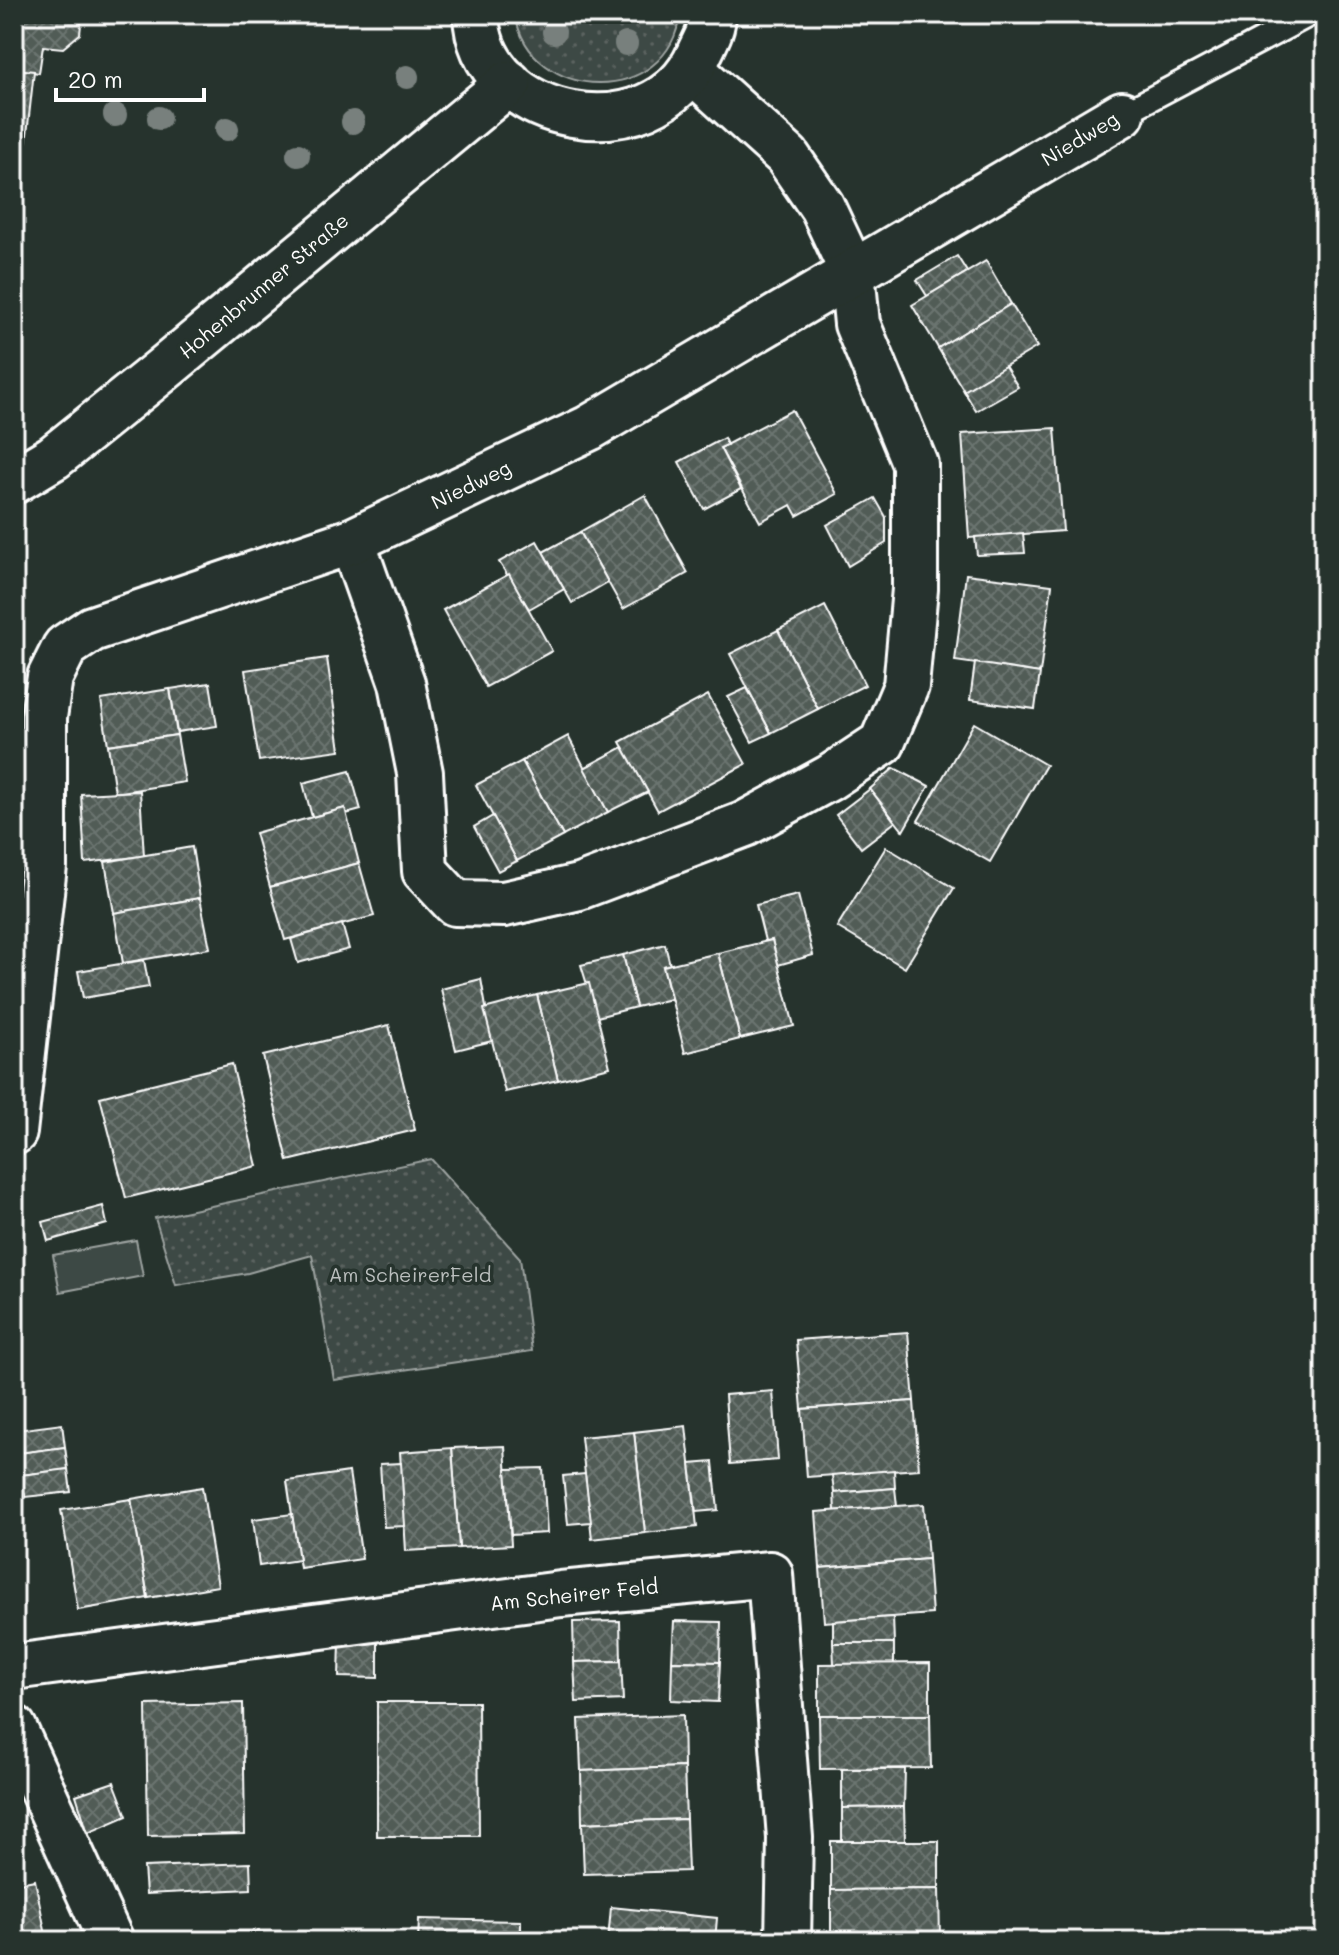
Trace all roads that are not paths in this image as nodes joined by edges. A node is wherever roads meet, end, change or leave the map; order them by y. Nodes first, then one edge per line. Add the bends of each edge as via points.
1 (476, 14) edge
2 (713, 14) edge
3 (1311, 14) edge
4 (692, 70) junction
5 (509, 83) junction
6 (1122, 114) joint
7 (852, 271) junction
8 (14, 481) edge
9 (352, 541) junction
10 (14, 1132) edge
11 (14, 1667) edge
12 (14, 1728) edge
13 (111, 1941) edge
14 (788, 1941) edge

1 - 5 street via 488,55
2 - 4 street
3 - 6 lane, Niedweg
4 - 5 street via 653,105 604,119 552,111
4 - 7 street via 787,156 822,207
5 - 8 street, Hohenbrunner Straße via 161,371 54,457
6 - 7 street, Niedweg
7 - 9 street, Niedweg via 589,428
7 - 9 street via 857,324 915,464 915,589 906,686 882,743 745,824 579,887 504,904 455,903 425,871 420,773 402,683
9 - 10 street, Niedweg via 92,629 65,647 50,677 44,717 44,866
11 - 14 street, Am Scheirer Feld via 561,1594 770,1574 790,1838
12 - 13 street

